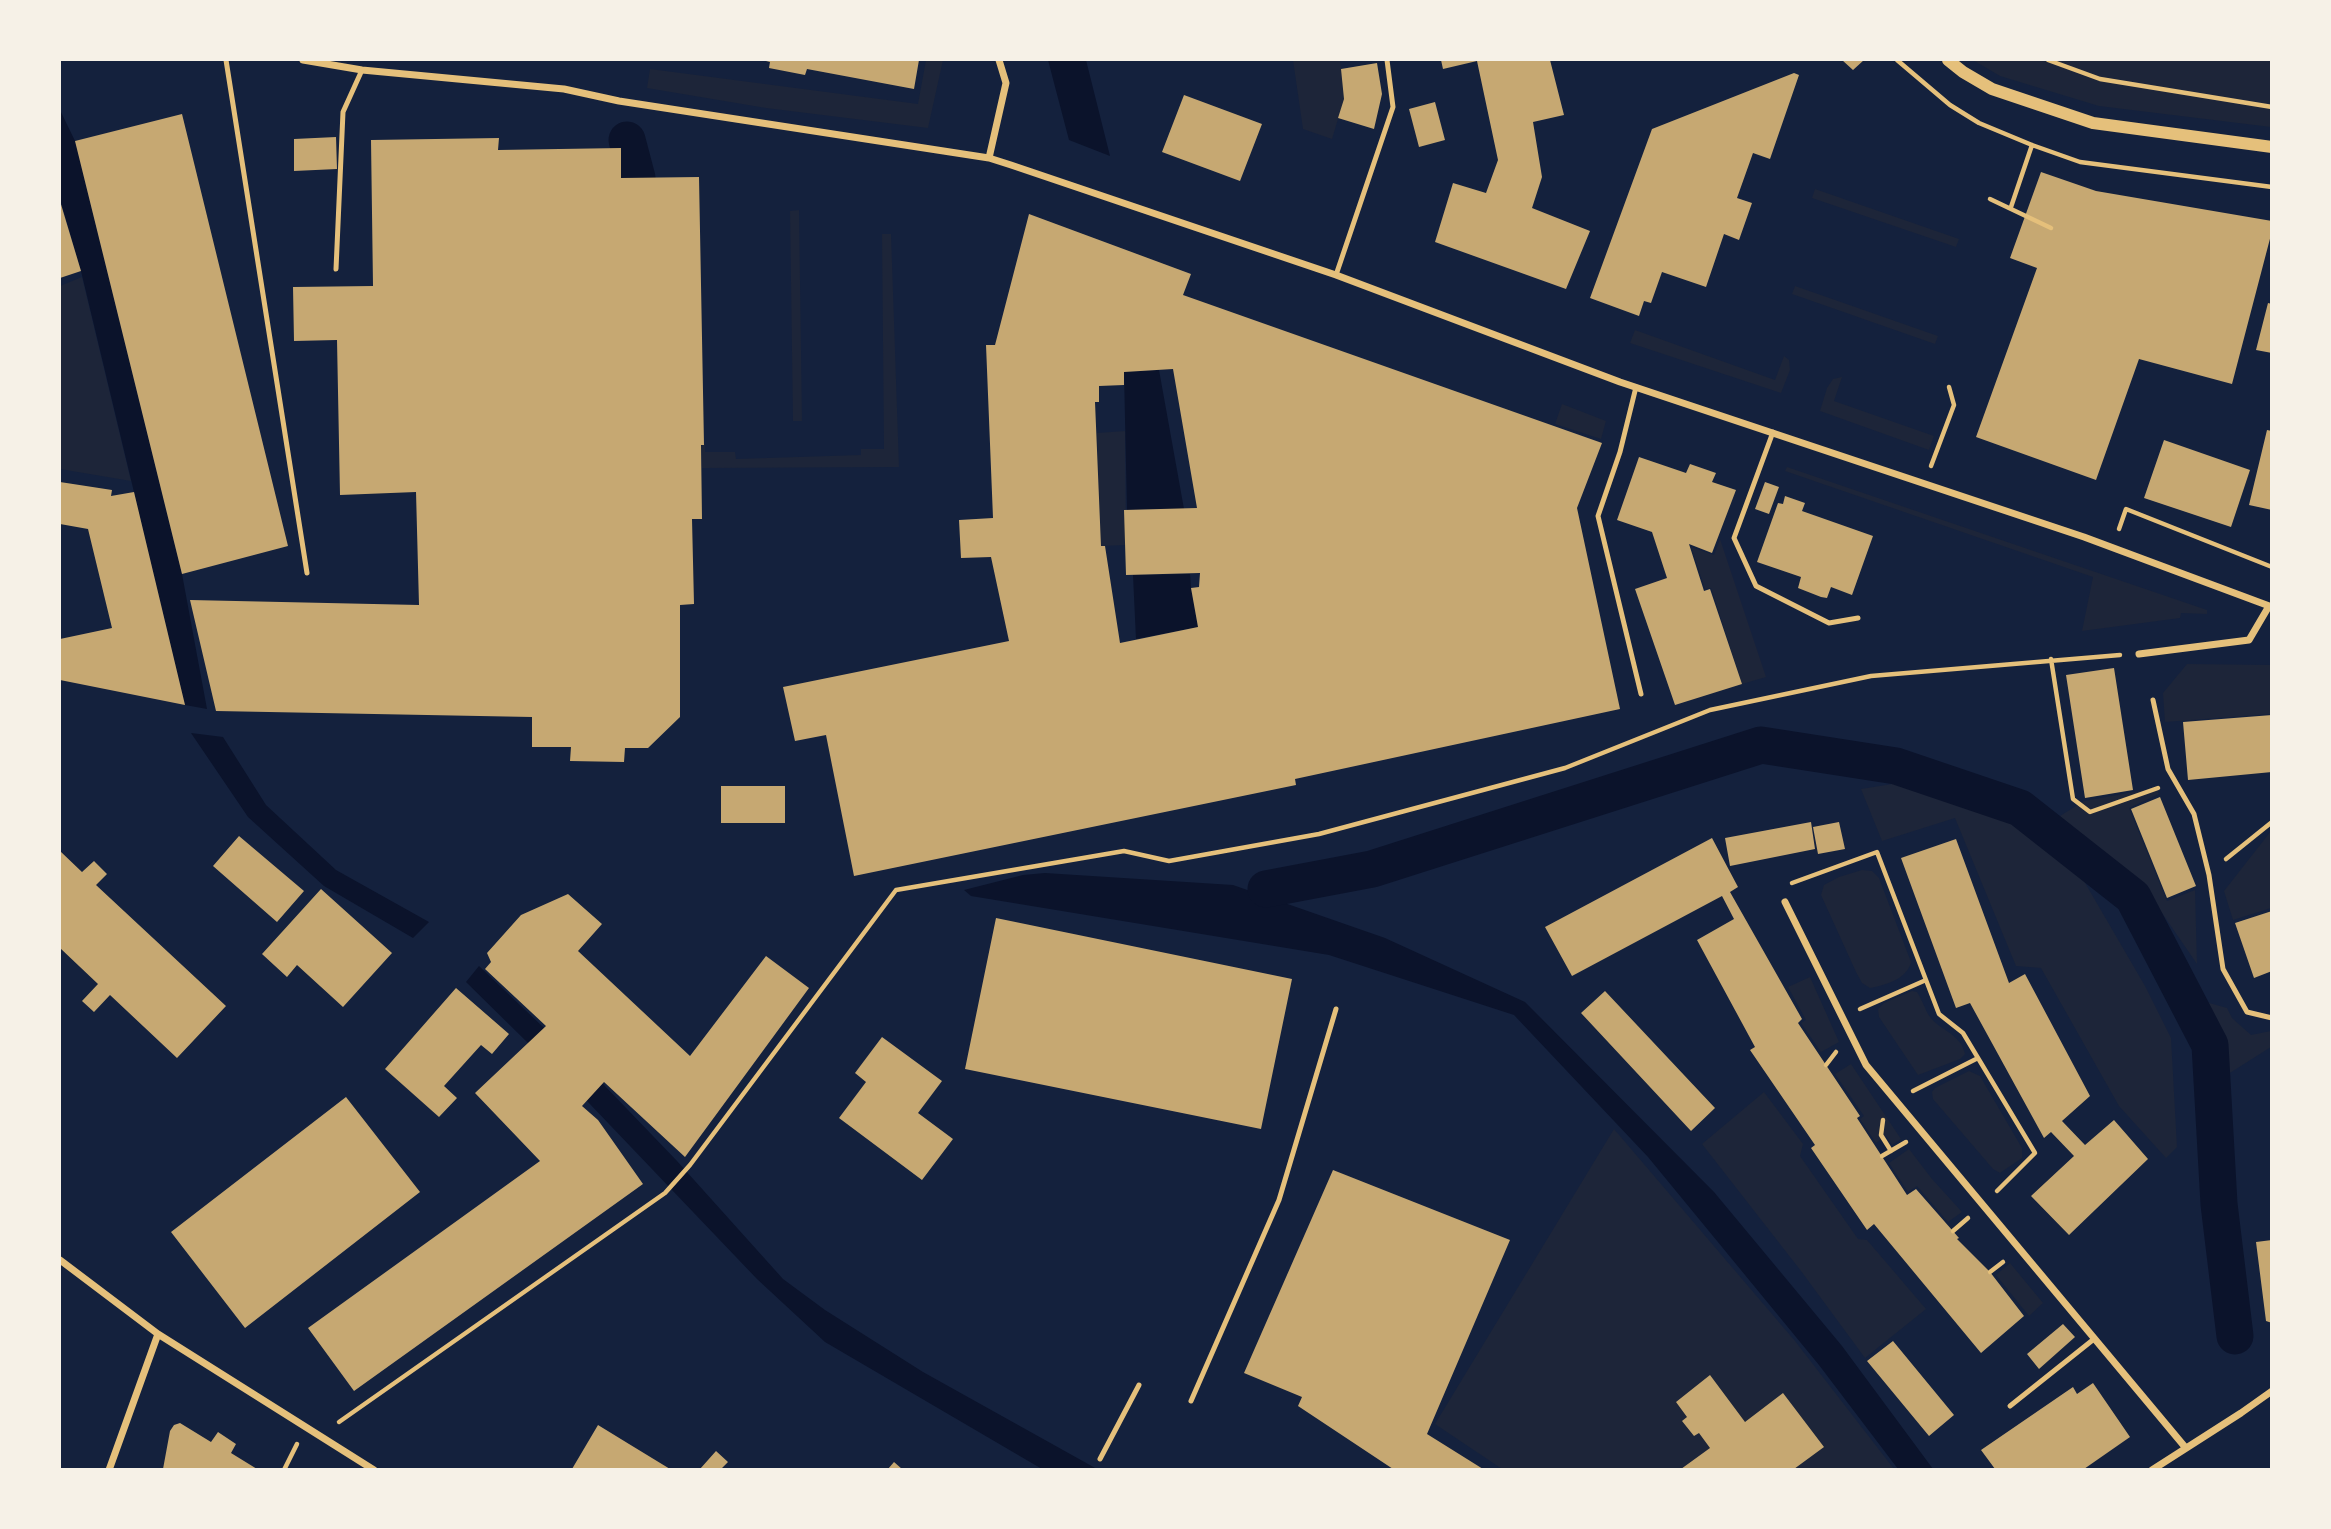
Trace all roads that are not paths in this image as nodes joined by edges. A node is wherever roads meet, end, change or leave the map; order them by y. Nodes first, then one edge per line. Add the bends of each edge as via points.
1 (226, 60) edge
2 (303, 60) edge
3 (999, 60) edge
4 (1387, 60) edge
5 (1948, 60) edge
6 (362, 70) junction
7 (2272, 148) edge
8 (989, 158) junction
9 (336, 269) dead end
10 (1336, 275) junction
11 (1636, 387) junction
12 (1773, 432) junction
13 (307, 573) dead end
14 (2270, 606) edge
15 (1858, 618) dead end
16 (2139, 654) road end
17 (1641, 694) dead end
18 (2153, 700) dead end
19 (1785, 902) dead end
20 (1336, 1009) dead end
21 (2272, 1018) edge
22 (60, 1260) edge
23 (158, 1334) junction
24 (2094, 1339) junction
25 (1139, 1385) dead end
26 (2272, 1391) edge
27 (1191, 1401) dead end
28 (2010, 1406) dead end
29 (2185, 1447) junction
30 (1100, 1459) dead end
31 (109, 1469) edge
32 (374, 1469) edge
33 (2152, 1469) edge

1 - 13 lane
2 - 6 street
3 - 8 street via 1006,83
4 - 10 lane via 1394,107
5 - 7 street via 1992,89 2093,123
6 - 8 street via 564,89
6 - 9 lane via 343,112
8 - 10 street
10 - 11 street
11 - 12 street
11 - 17 lane via 1598,516
12 - 14 street
12 - 15 lane via 1734,538 1750,574 1756,586 1829,623
14 - 16 street via 2249,640
18 - 21 lane via 2166,760 2194,814 2223,968 2247,1012
19 - 24 street via 1866,1065
20 - 27 lane via 1279,1200
22 - 23 street
23 - 31 street
23 - 32 street
24 - 28 lane
24 - 29 street
25 - 30 lane
26 - 29 street
29 - 33 street

